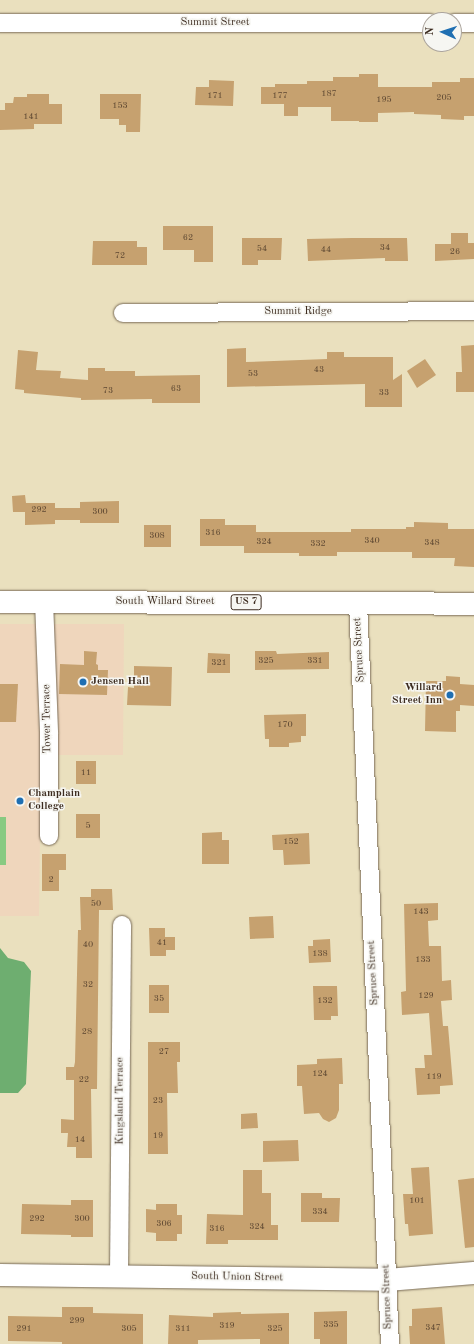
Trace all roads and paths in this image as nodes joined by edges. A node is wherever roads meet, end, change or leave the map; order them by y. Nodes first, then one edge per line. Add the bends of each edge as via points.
1 (0, 23) edge
2 (422, 23) edge
3 (462, 23) edge
4 (474, 23) edge
5 (474, 311) edge
6 (123, 313) dead end
7 (0, 602) edge
8 (44, 602) junction
9 (358, 603) junction
10 (474, 604) edge
11 (49, 836) dead end
12 (122, 925) dead end
13 (474, 1272) edge
14 (0, 1275) edge
15 (119, 1276) junction
16 (387, 1280) junction
17 (390, 1344) edge

1 - 2 street, Summit Street
3 - 4 street
5 - 6 street, Summit Ridge
7 - 8 main road, South Willard Street / US 7
8 - 9 main road, South Willard Street / US 7
8 - 11 street, Tower Terrace via 49,734
9 - 10 main road, South Willard Street / US 7
9 - 16 street, Spruce Street
12 - 15 street, Kingsland Terrace
13 - 16 main road, South Union Street
14 - 15 main road, South Union Street
15 - 16 main road, South Union Street
16 - 17 street, Spruce Street

